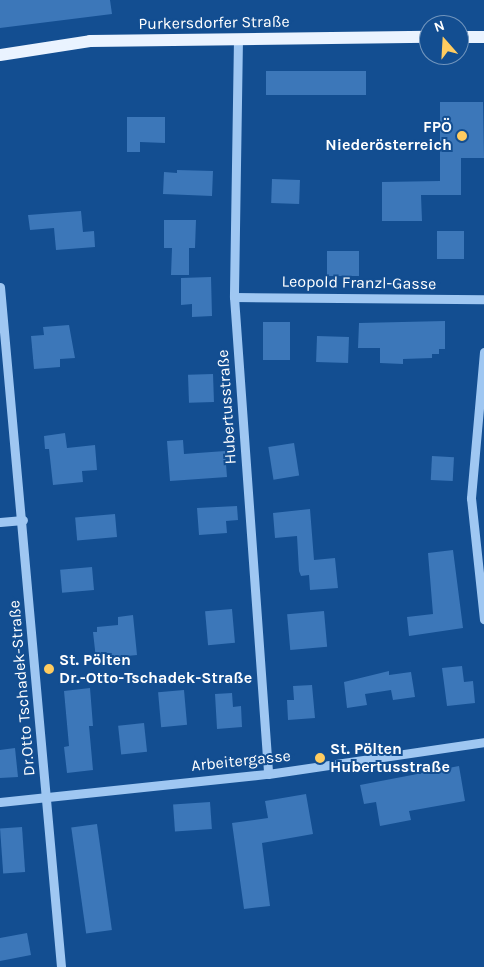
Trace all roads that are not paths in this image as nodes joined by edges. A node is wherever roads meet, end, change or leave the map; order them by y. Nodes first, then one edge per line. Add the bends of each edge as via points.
1 (419, 37) edge
2 (469, 37) edge
3 (484, 37) edge
4 (238, 38) junction
5 (0, 56) edge
6 (0, 287) edge
7 (234, 297) junction
8 (484, 299) edge
9 (484, 352) edge
10 (23, 520) junction
11 (0, 522) edge
12 (484, 619) edge
13 (484, 742) edge
14 (268, 774) junction
15 (46, 798) junction
16 (0, 802) edge
17 (61, 967) edge

1 - 4 main road, Purkersdorfer Straße
2 - 3 main road
4 - 5 main road, Purkersdorfer Straße via 90,41
4 - 7 street, Hubertusstraße
6 - 10 street, Dr.Otto Tschadek-Straße
7 - 8 street, Leopold Franzl-Gasse
7 - 14 street, Hubertusstraße
9 - 12 street via 471,498
10 - 11 street
10 - 15 street, Dr.Otto Tschadek-Straße
13 - 14 street, Arbeitergasse
14 - 15 street, Arbeitergasse
15 - 16 street, Arbeitergasse
15 - 17 street, Dr.Otto Tschadek-Straße

